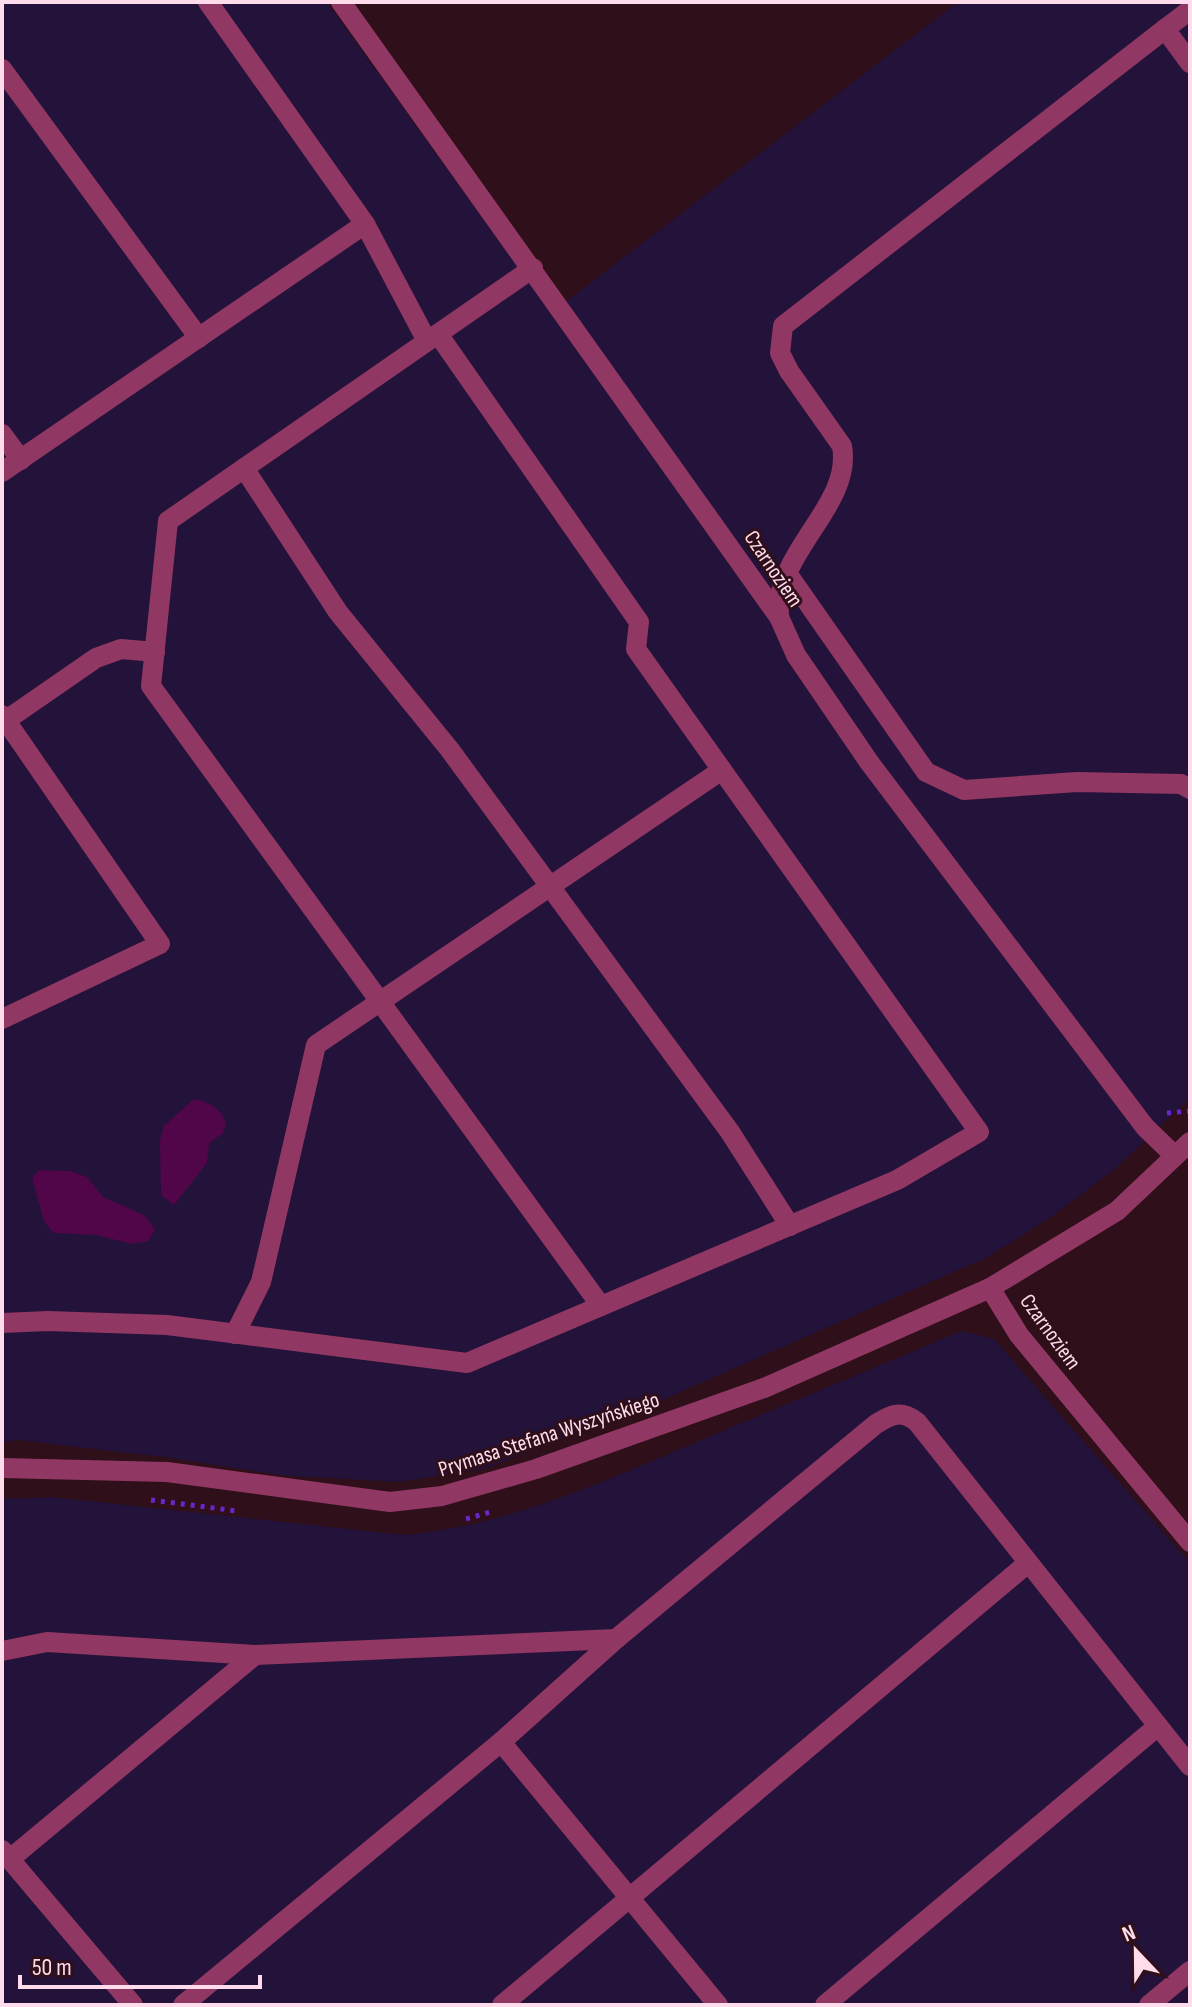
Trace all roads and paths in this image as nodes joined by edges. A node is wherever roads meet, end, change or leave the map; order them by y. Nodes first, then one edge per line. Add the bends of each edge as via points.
1 (208, 2) edge
2 (341, 2) edge
3 (1190, 10) edge
4 (1165, 29) junction
5 (1190, 63) edge
6 (2, 69) edge
7 (365, 224) junction
8 (533, 268) junction
9 (433, 337) junction
10 (199, 338) junction
11 (2, 434) edge
12 (21, 460) junction
13 (244, 468) junction
14 (2, 472) edge
15 (787, 573) junction
16 (779, 617) junction
17 (155, 652) junction
18 (3, 720) edge
19 (722, 770) junction
20 (1190, 789) edge
21 (550, 887) junction
22 (380, 1001) junction
23 (2, 1019) edge
24 (1190, 1111) edge
25 (1145, 1127) junction
26 (1182, 1149) edge
27 (790, 1226) junction
28 (990, 1288) junction
29 (601, 1306) junction
30 (2, 1323) edge
31 (235, 1334) junction
32 (2, 1468) edge
33 (1190, 1542) edge
34 (1028, 1563) junction
35 (616, 1639) junction
36 (2, 1651) edge
37 (255, 1655) junction
38 (1158, 1726) junction
39 (501, 1742) junction
40 (1190, 1766) edge
41 (6, 1854) edge
42 (631, 1898) junction
43 (1190, 1971) edge
44 (124, 2002) edge
45 (183, 2005) edge
46 (502, 2005) edge
47 (718, 2005) edge
48 (825, 2005) edge
49 (1149, 2005) edge

1 - 7 street
2 - 8 street, Czarnoziem
3 - 4 street
4 - 5 street
4 - 15 street via 783,326 780,353 842,446 845,461 841,478
6 - 10 street
7 - 9 street
7 - 10 street
8 - 9 street
8 - 16 street, Czarnoziem
9 - 13 street
9 - 19 street via 639,622 636,649
10 - 12 street
11 - 12 street
12 - 14 street
13 - 17 street via 168,521
13 - 21 street via 338,612 450,750
15 - 16 street via 780,589
15 - 20 street via 926,772 964,790 1077,782 1181,784
16 - 25 street, Czarnoziem via 802,666 869,762
17 - 18 street via 121,649 96,658
17 - 22 street via 151,686
18 - 23 street via 160,944
19 - 21 street
19 - 27 street via 979,1132 897,1180
21 - 22 street
21 - 27 street via 730,1132
22 - 29 street
22 - 31 street via 316,1045 261,1282
24 - 25 path via 1166,1113
25 - 26 street, Czarnoziem
26 - 28 street, Czarnoziem via 1117,1211
27 - 29 street
28 - 32 street, Prymasa Stefana Wyszyńskiego via 764,1388 536,1469 442,1496 390,1502 167,1472
28 - 33 street, Czarnoziem via 1019,1335
29 - 31 street via 467,1363
30 - 31 street via 167,1325
34 - 35 street via 917,1422 907,1414 893,1414
34 - 38 street
34 - 42 street
35 - 37 street
35 - 39 street
36 - 37 street via 47,1642
37 - 41 street
38 - 40 street
38 - 48 street
39 - 42 street
39 - 45 street
41 - 44 street
42 - 46 street
42 - 47 street
43 - 49 street

